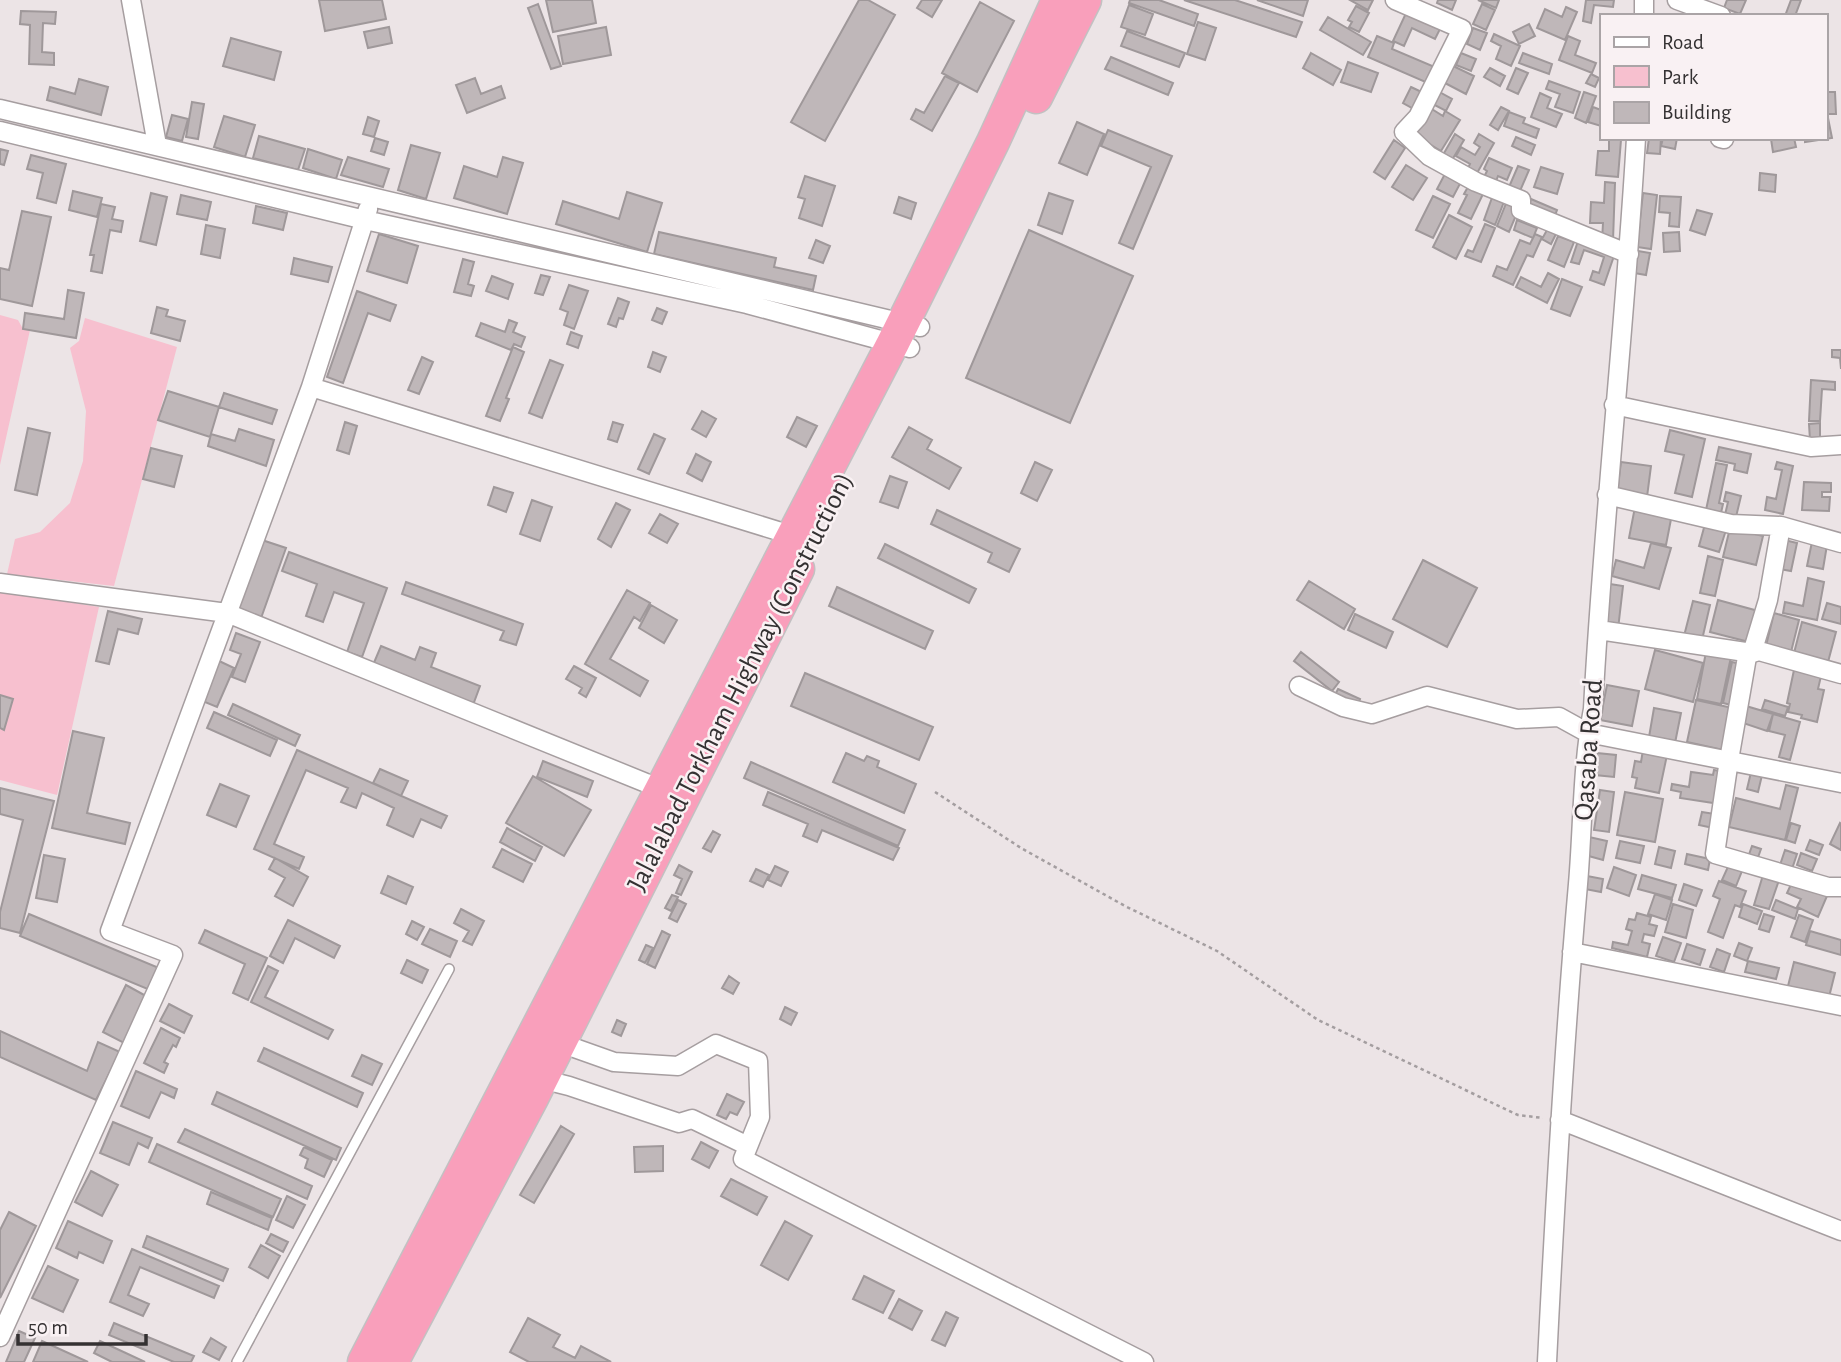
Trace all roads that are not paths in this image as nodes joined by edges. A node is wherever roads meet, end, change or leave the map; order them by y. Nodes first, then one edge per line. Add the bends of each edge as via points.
1 (131, 0) edge
2 (1058, 0) edge
3 (1083, 0) edge
4 (1395, 0) edge
5 (1677, 0) edge
6 (1716, 14) edge
7 (0, 109) edge
8 (27, 115) junction
9 (0, 131) edge
10 (22, 136) junction
11 (1636, 140) edge
12 (993, 142) junction
13 (157, 145) junction
14 (186, 153) junction
15 (181, 175) junction
16 (372, 196) junction
17 (365, 220) junction
18 (1629, 254) junction
19 (844, 307) junction
20 (838, 328) junction
21 (907, 335) junction
22 (311, 387) junction
23 (1614, 405) junction
24 (1841, 445) edge
25 (1607, 495) junction
26 (1781, 526) junction
27 (792, 535) junction
28 (1841, 543) edge
29 (0, 583) edge
30 (228, 613) junction
31 (1599, 630) junction
32 (1752, 653) junction
33 (1841, 674) edge
34 (1298, 686) dead end
35 (1588, 733) junction
36 (1729, 760) junction
37 (1841, 783) edge
38 (661, 789) junction
39 (1841, 887) edge
40 (610, 916) junction
41 (1572, 951) junction
42 (449, 969) dead end
43 (1841, 1006) edge
44 (547, 1038) junction
45 (541, 1079) junction
46 (1560, 1120) junction
47 (748, 1146) junction
48 (1841, 1231) edge
49 (0, 1337) edge
50 (237, 1362) edge
51 (364, 1362) edge
52 (392, 1362) edge
53 (1144, 1362) edge
54 (1547, 1362) edge

1 - 13 street
2 - 12 highway
3 - 12 highway
3 - 21 highway, Jalalabad Torkham Highway (Construction)
4 - 18 street via 1462,29 1418,117 1403,135 1476,182 1521,200 1521,210
5 - 6 street
7 - 8 street
8 - 10 street
8 - 13 street
9 - 10 street
10 - 15 street
11 - 18 street, Qasaba Road
12 - 21 highway
13 - 14 street
14 - 15 street
14 - 16 street
15 - 17 street
16 - 17 street
16 - 19 street
17 - 20 street
17 - 22 street
18 - 23 street, Qasaba Road
19 - 20 street
19 - 21 street
20 - 21 street
21 - 27 highway
21 - 40 highway, Jalalabad Torkham Highway (Construction)
22 - 27 street
22 - 30 street
23 - 24 street via 1811,447
23 - 25 street, Qasaba Road
25 - 26 street via 1731,524
25 - 31 street, Qasaba Road
26 - 28 street
26 - 32 street via 1768,600
27 - 38 highway
29 - 30 street
30 - 38 street
30 - 49 street via 110,931 173,955
31 - 32 street
31 - 35 street, Qasaba Road
32 - 33 street via 1759,651
32 - 36 street via 1747,657
34 - 35 street via 1343,707 1372,714 1427,696 1517,719 1559,717
35 - 36 street
35 - 41 street, Qasaba Road
36 - 37 street
36 - 39 street via 1715,854
38 - 40 highway
40 - 44 highway, Jalalabad Torkham Highway (Construction)
41 - 43 street
41 - 46 street, Qasaba Road
42 - 50 lane
44 - 45 highway, Jalalabad Torkham Highway (Construction)
44 - 47 street via 614,1062 678,1066 716,1044 758,1061 760,1117
44 - 51 highway
45 - 47 street via 679,1123 691,1119
45 - 52 highway, Jalalabad Torkham Highway (Construction)
46 - 48 street
46 - 54 street, Qasaba Road
47 - 53 street via 743,1159

